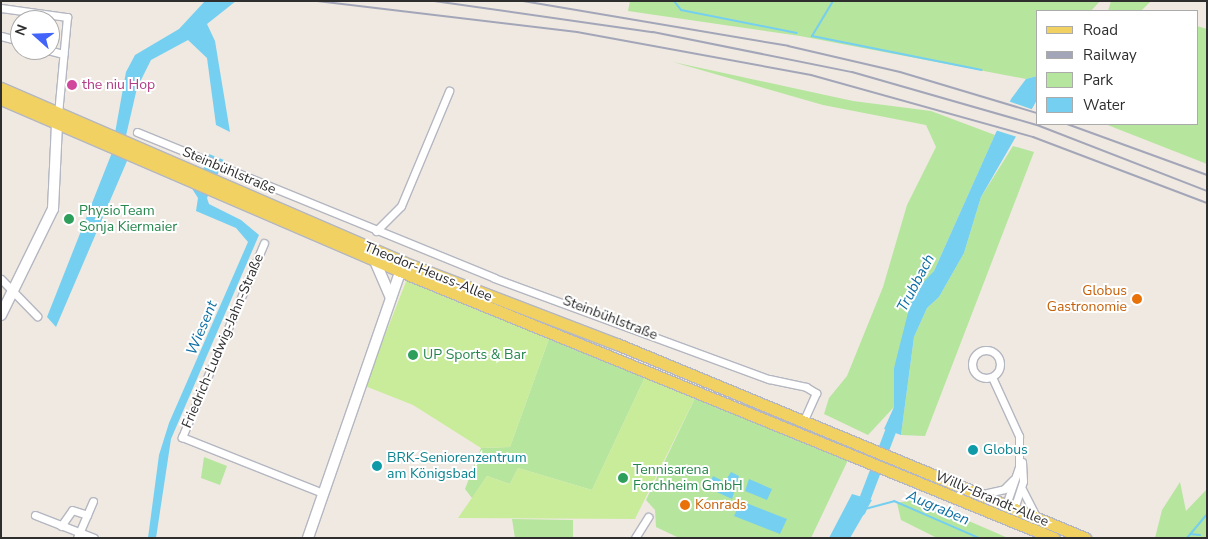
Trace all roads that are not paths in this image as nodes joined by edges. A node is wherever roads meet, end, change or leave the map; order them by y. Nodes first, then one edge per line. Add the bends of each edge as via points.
1 (1, 8) edge
2 (60, 53) edge
3 (63, 54) junction
4 (1, 88) edge
5 (449, 91) dead end
6 (1, 99) edge
7 (58, 119) junction
8 (137, 132) dead end
9 (226, 192) junction
10 (376, 231) junction
11 (264, 243) dead end
12 (375, 261) junction
13 (401, 267) junction
14 (1, 279) edge
15 (11, 290) junction
16 (391, 299) junction
17 (1, 315) edge
18 (37, 316) dead end
19 (992, 378) junction
20 (804, 420) junction
21 (799, 431) junction
22 (1020, 457) junction
23 (900, 468) junction
24 (1015, 478) junction
25 (1022, 489) junction
26 (323, 493) junction
27 (979, 494) junction
28 (93, 501) dead end
29 (1008, 512) junction
30 (35, 515) dead end
31 (87, 515) junction
32 (648, 517) dead end
33 (1039, 518) junction
34 (61, 526) junction
35 (78, 535) edge
36 (94, 538) edge
37 (308, 538) edge
38 (635, 538) edge
39 (1054, 538) edge
40 (1085, 538) edge

1 - 3 street via 67,17
2 - 3 street
3 - 7 street
4 - 7 main road, Theodor-Heuss-Allee
5 - 10 street via 401,206
6 - 7 main road, Theodor-Heuss-Allee
7 - 9 main road, Theodor-Heuss-Allee
7 - 15 main road via 56,198
8 - 10 street, Steinbühlstraße
9 - 12 main road, Theodor-Heuss-Allee
9 - 13 main road, Theodor-Heuss-Allee
10 - 20 street, Steinbühlstraße via 769,379 806,387 816,393
11 - 26 street, Friedrich-Ludwig-Jahn-Straße via 182,437
12 - 13 main road, Theodor-Heuss-Allee
12 - 16 main road
13 - 16 main road
13 - 20 main road, Theodor-Heuss-Allee
13 - 21 main road, Theodor-Heuss-Allee
14 - 15 street
15 - 17 main road
15 - 18 street
16 - 26 main road
19 - 19 street via 1000,360 990,350 981,351 972,361 973,370 981,378
19 - 22 street via 1012,415
20 - 21 main road
20 - 23 main road, Theodor-Heuss-Allee via 860,443
21 - 23 main road, Theodor-Heuss-Allee via 856,455
22 - 24 street
22 - 25 street
23 - 27 main road, Willy-Brandt-Allee
23 - 29 main road, Willy-Brandt-Allee
24 - 27 street via 1000,491
24 - 29 street
25 - 29 street
25 - 33 street
26 - 37 main road
27 - 29 main road, Willy-Brandt-Allee
28 - 31 street
29 - 33 main road, Willy-Brandt-Allee
29 - 39 main road, Willy-Brandt-Allee
30 - 34 street
31 - 34 street via 72,510
31 - 35 street
32 - 38 street
33 - 40 main road, Willy-Brandt-Allee
34 - 35 street
35 - 36 street

